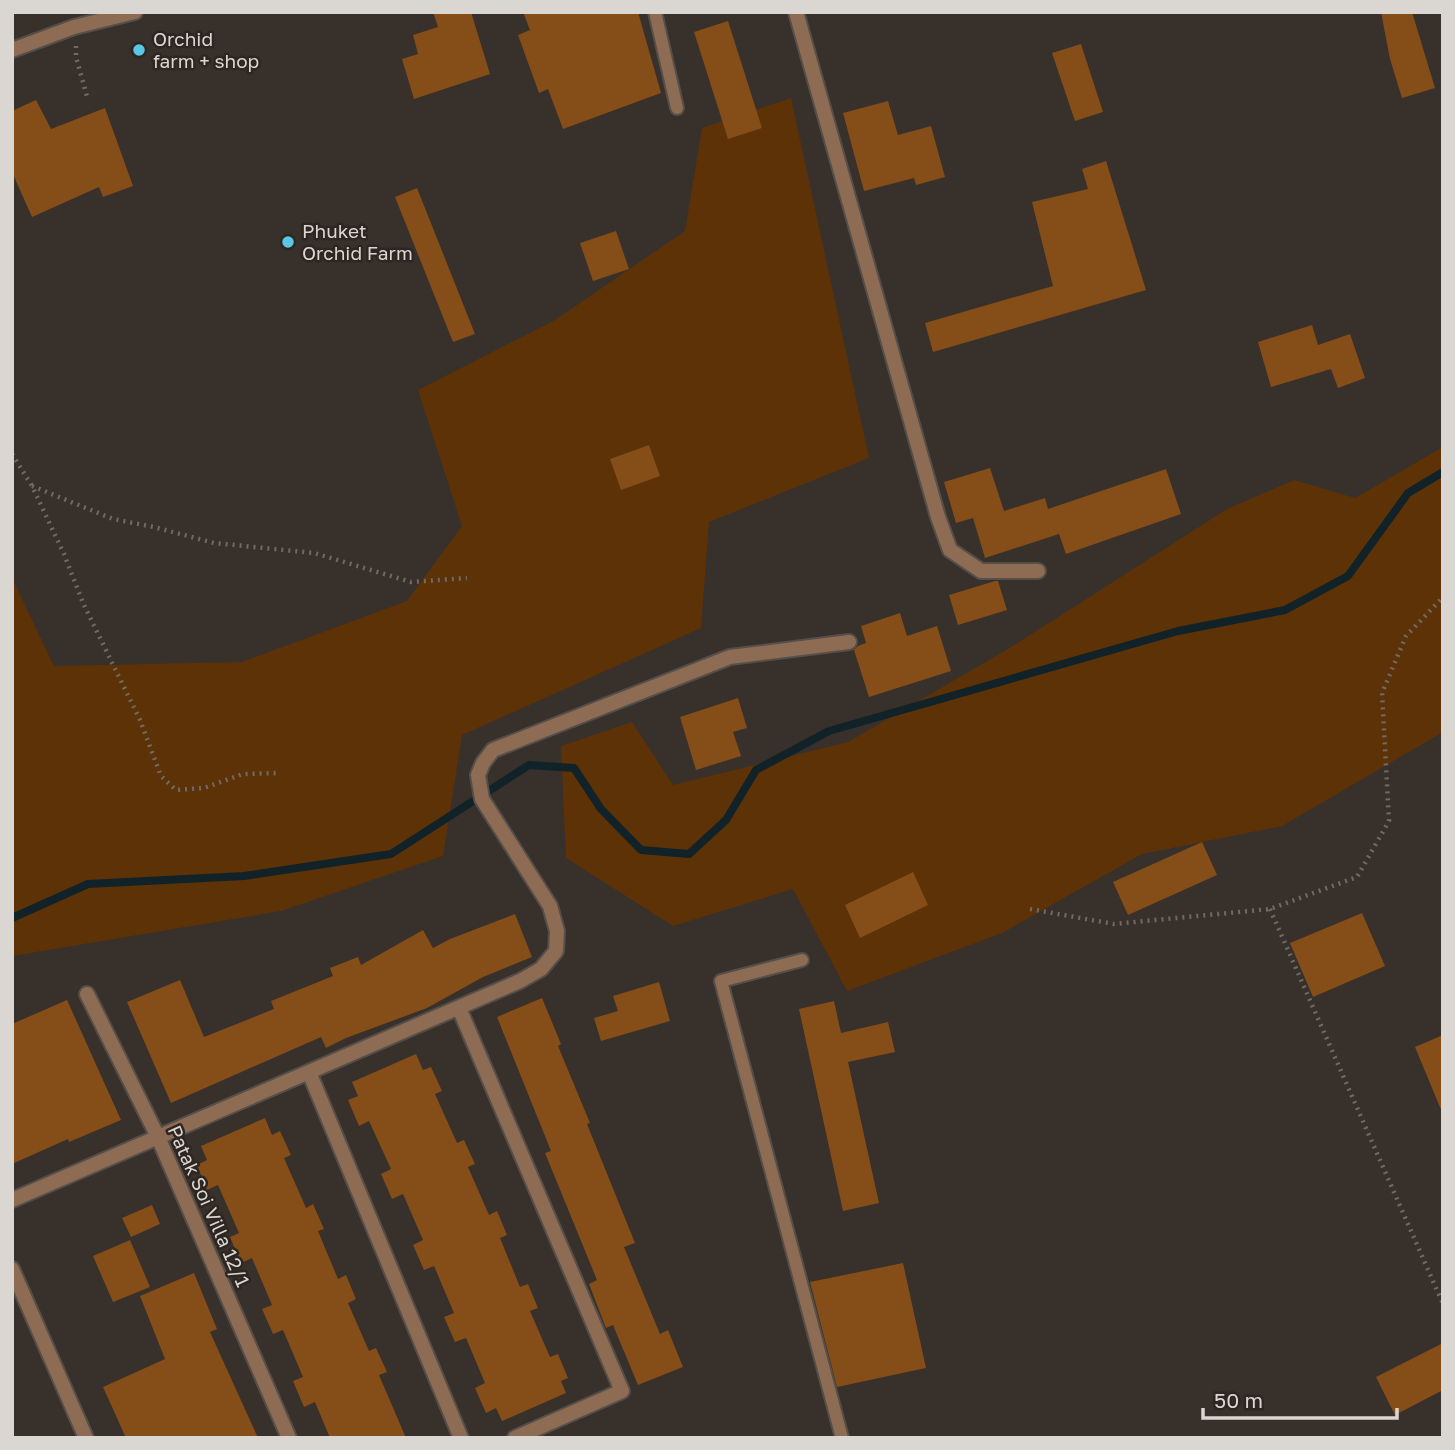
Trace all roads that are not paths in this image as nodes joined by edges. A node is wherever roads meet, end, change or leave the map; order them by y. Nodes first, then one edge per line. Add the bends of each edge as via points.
1 (135, 12) edge
2 (655, 12) edge
3 (796, 12) edge
4 (12, 50) edge
5 (677, 108) dead end
6 (1038, 572) dead end
7 (849, 642) dead end
8 (802, 960) dead end
9 (87, 994) dead end
10 (459, 1008) junction
11 (309, 1072) junction
12 (159, 1137) junction
13 (12, 1200) edge
14 (12, 1269) edge
15 (86, 1438) edge
16 (289, 1438) edge
17 (461, 1438) edge
18 (515, 1438) edge
19 (842, 1438) edge

1 - 4 street via 74,27
2 - 5 lane
3 - 6 street via 950,550 981,571
7 - 10 street via 730,657 493,750 478,775 480,793 550,906 557,931 556,951 520,981
8 - 19 lane via 722,981
9 - 12 street, Patak Soi Villa 12/1
10 - 11 street
10 - 18 street via 621,1391
11 - 12 street
11 - 17 street
12 - 13 street
12 - 16 street, Patak Soi Villa 12/1
14 - 15 street

